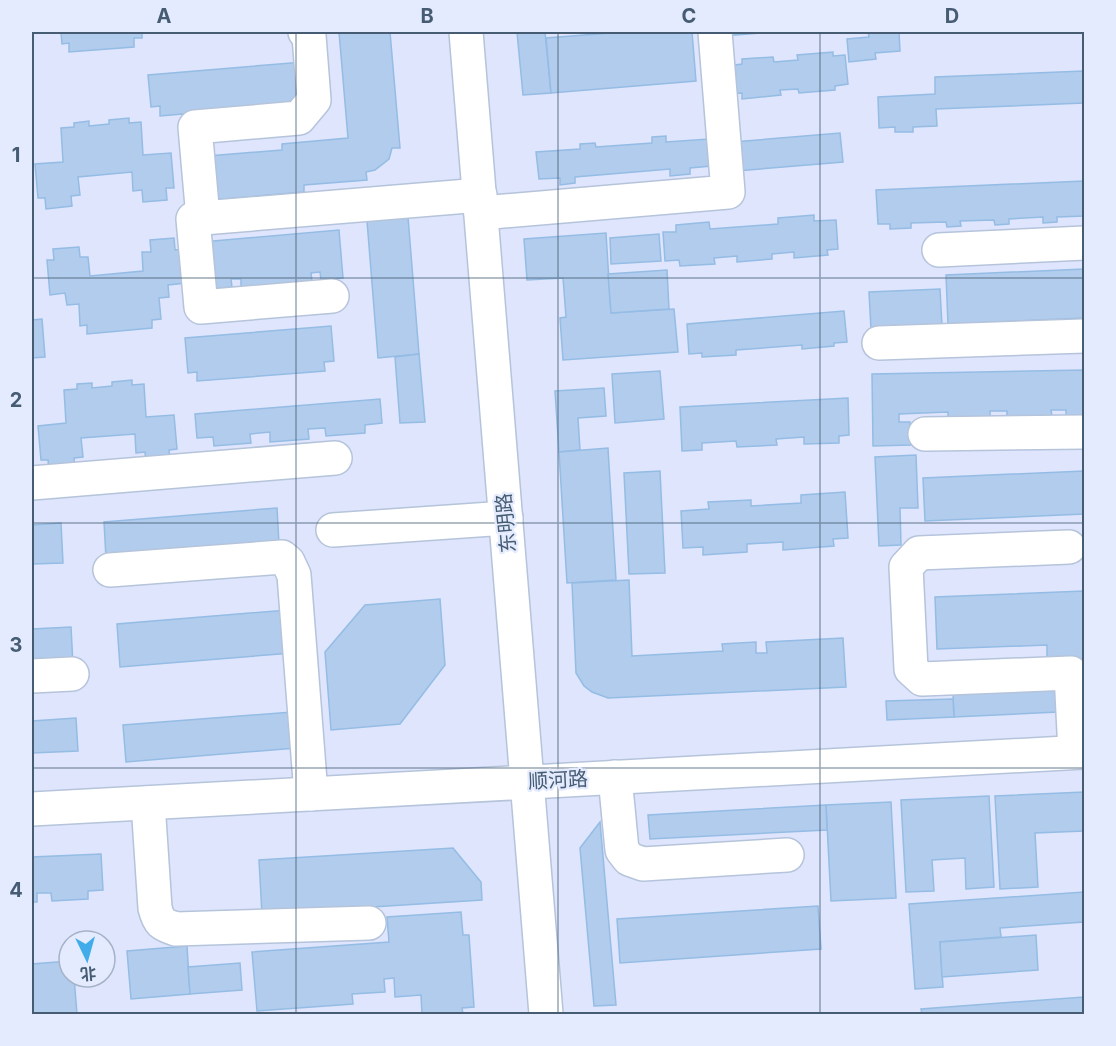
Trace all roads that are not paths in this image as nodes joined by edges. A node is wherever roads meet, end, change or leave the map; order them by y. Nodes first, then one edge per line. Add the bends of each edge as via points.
1 (305, 32) edge
2 (466, 32) edge
3 (714, 32) edge
4 (480, 204) junction
5 (203, 218) junction
6 (1084, 243) edge
7 (939, 250) dead end
8 (332, 296) dead end
9 (1084, 336) edge
10 (879, 343) dead end
11 (1084, 432) edge
12 (925, 434) dead end
13 (335, 458) dead end
14 (32, 483) edge
15 (506, 518) junction
16 (333, 530) dead end
17 (1069, 547) dead end
18 (110, 570) dead end
19 (72, 674) dead end
20 (32, 676) edge
21 (1080, 752) edge
22 (615, 777) junction
23 (527, 782) junction
24 (310, 794) junction
25 (148, 803) junction
26 (32, 809) edge
27 (787, 855) dead end
28 (369, 923) dead end
29 (546, 1014) edge

1 - 5 street via 309,36 314,100 299,118 195,127
2 - 4 street, 东明路
3 - 4 street via 728,192
4 - 5 street
4 - 15 street, 东明路
5 - 8 street via 193,219 201,307
6 - 7 street
9 - 10 street
11 - 12 street
13 - 14 street
15 - 16 street
15 - 23 street, 东明路
17 - 21 street via 919,553 906,567 911,669 922,679 1071,673
18 - 24 street via 282,557 288,562 294,575
19 - 20 street
21 - 22 street, 顺河路
22 - 23 street, 顺河路
22 - 27 street via 622,850 629,860 643,864
23 - 24 street, 顺河路
23 - 29 street, 东明路
24 - 25 street, 顺河路
25 - 26 street, 顺河路
25 - 28 street via 155,908 165,926 176,929

